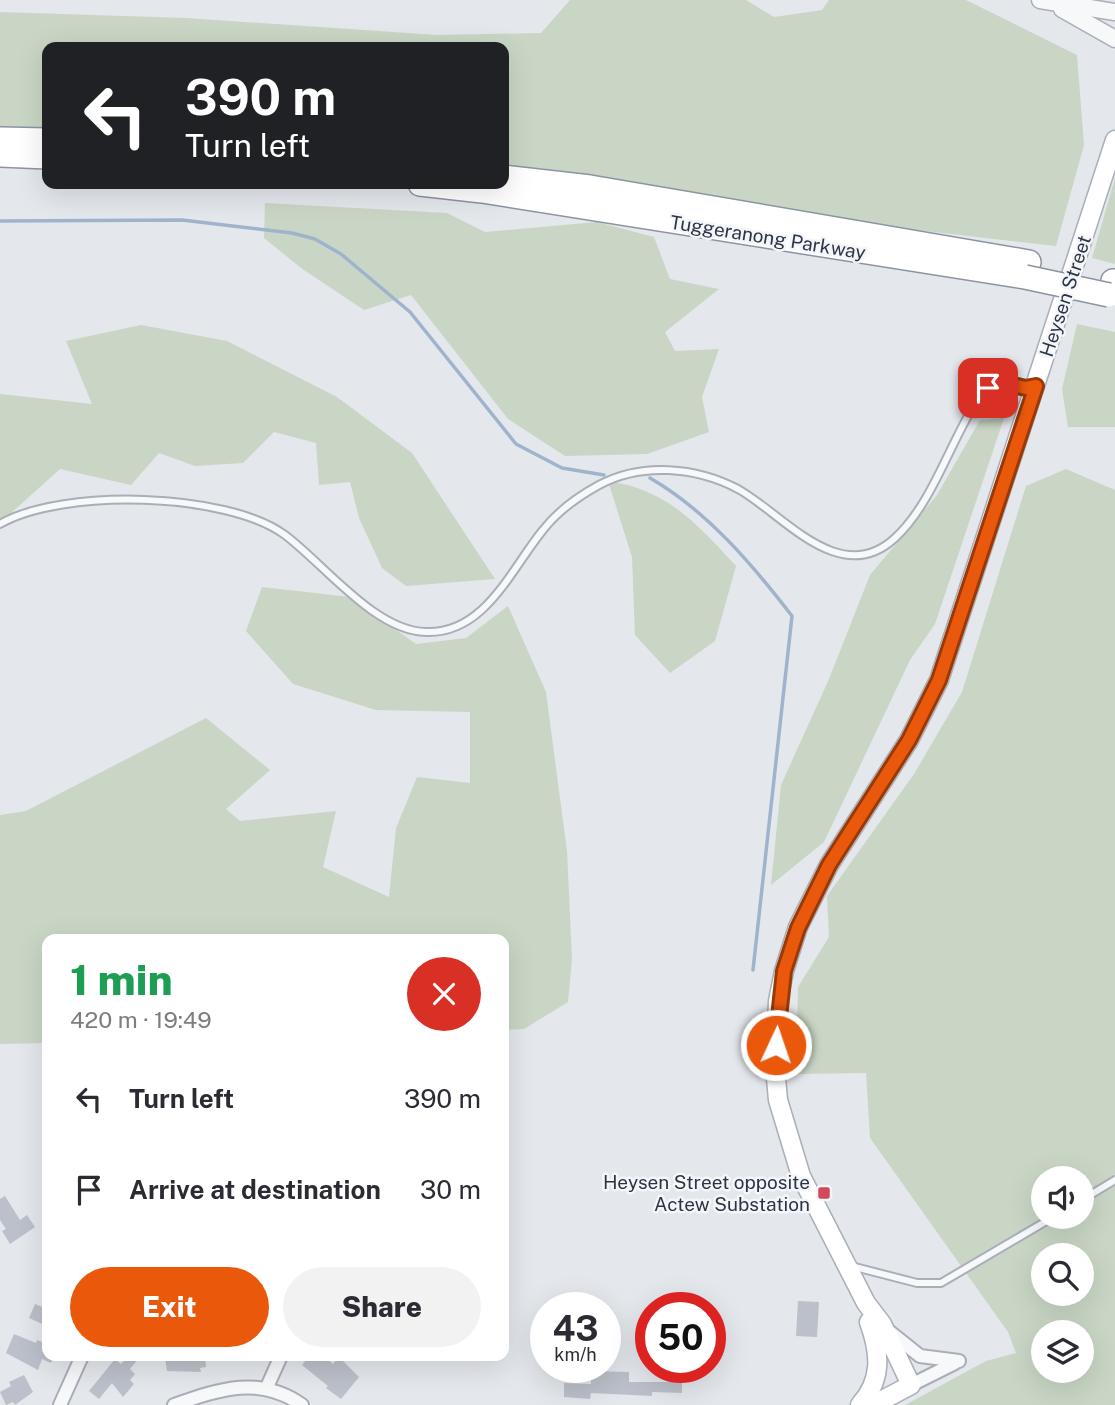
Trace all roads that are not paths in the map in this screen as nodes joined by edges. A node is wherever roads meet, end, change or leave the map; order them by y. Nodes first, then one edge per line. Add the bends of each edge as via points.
1 (1045, 2) edge
2 (1115, 12) edge
3 (1115, 39) edge
4 (0, 139) edge
5 (42, 140) edge
6 (1115, 140) edge
7 (0, 155) edge
8 (42, 157) edge
9 (509, 178) edge
10 (462, 189) edge
11 (1027, 270) junction
12 (1113, 289) edge
13 (1036, 386) junction
14 (0, 524) edge
15 (1115, 1180) edge
16 (1094, 1193) edge
17 (1033, 1229) edge
18 (846, 1265) junction
19 (876, 1323) junction
20 (80, 1361) edge
21 (279, 1361) edge
22 (267, 1387) junction
23 (907, 1387) junction
24 (60, 1405) edge
25 (174, 1405) edge
26 (302, 1405) edge
27 (860, 1405) edge
28 (873, 1405) edge

1 - 2 street
1 - 3 street
4 - 5 highway
6 - 13 main road, Heysen Street
7 - 8 highway
9 - 11 highway, Tuggeranong Parkway via 590,187
10 - 11 highway, Tuggeranong Parkway
11 - 12 highway, Tuggeranong Parkway
13 - 14 lane via 999,382 981,394 912,519 894,540 877,549 845,555 814,544 739,490 697,473 625,474 598,485 564,509 545,527 487,605 474,618 449,630 426,632 392,624 282,533 227,509 173,502 72,503 32,510
13 - 18 main road, Heysen Street via 939,680 909,740 813,895 784,971 778,1001 778,1100 801,1176
15 - 16 lane
17 - 18 lane via 941,1283 916,1283
18 - 19 main road, Heysen Street
19 - 23 main road, Heysen Street
19 - 23 street via 920,1356 960,1360
19 - 27 main road via 878,1368 874,1385
20 - 24 street
21 - 22 street
22 - 25 street via 219,1390
22 - 26 street
23 - 28 main road

